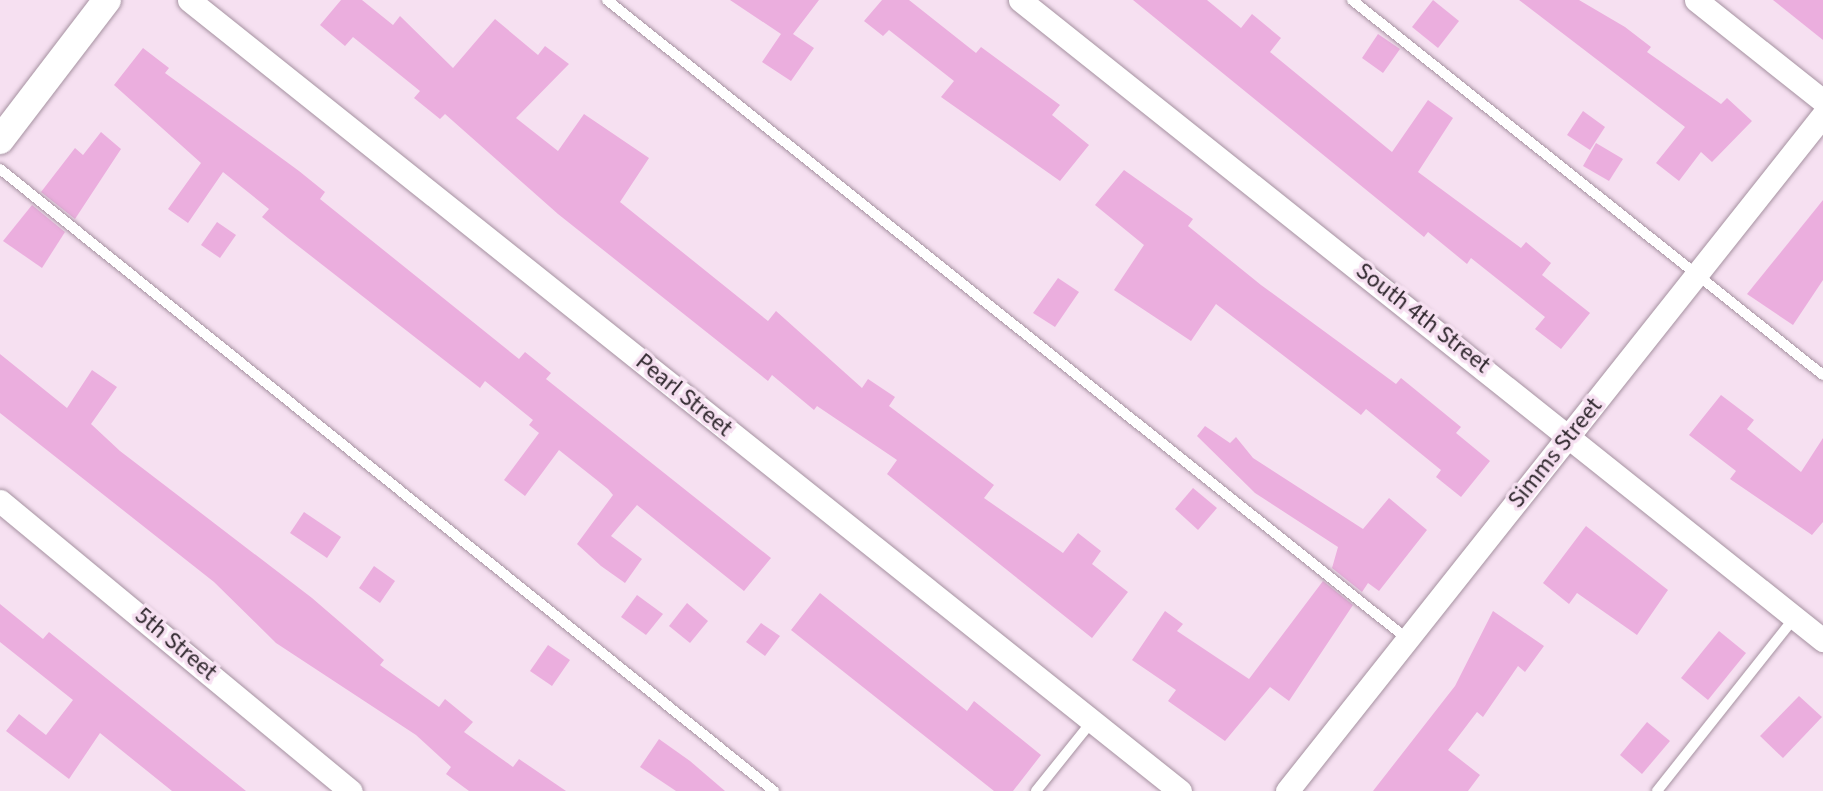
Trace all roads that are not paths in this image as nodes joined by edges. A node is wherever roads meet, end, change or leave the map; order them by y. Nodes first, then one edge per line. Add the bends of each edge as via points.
1 (107, 0) edge
2 (189, 0) edge
3 (607, 0) edge
4 (1352, 0) edge
5 (1696, 0) edge
6 (1029, 3) edge
7 (1823, 101) edge
8 (1823, 115) edge
9 (0, 140) edge
10 (0, 169) edge
11 (1694, 273) junction
12 (1823, 375) edge
13 (1570, 434) junction
14 (0, 501) edge
15 (1795, 617) junction
16 (1405, 637) junction
17 (1823, 640) edge
18 (1092, 721) junction
19 (349, 791) edge
20 (774, 791) edge
21 (1036, 791) edge
22 (1180, 791) edge
23 (1287, 791) edge
24 (1657, 791) edge

1 - 9 street
2 - 18 street, Pearl Street
3 - 16 lane
4 - 11 lane
5 - 7 street
6 - 13 street, South 4th Street
8 - 11 street, Simms Street
10 - 20 lane
11 - 12 lane
11 - 13 street, Simms Street
13 - 15 street, South 4th Street
13 - 16 street, Simms Street
14 - 19 street, 5th Street
15 - 17 street, South 4th Street
15 - 24 lane
16 - 23 street, Simms Street
18 - 21 lane
18 - 22 street, Pearl Street

